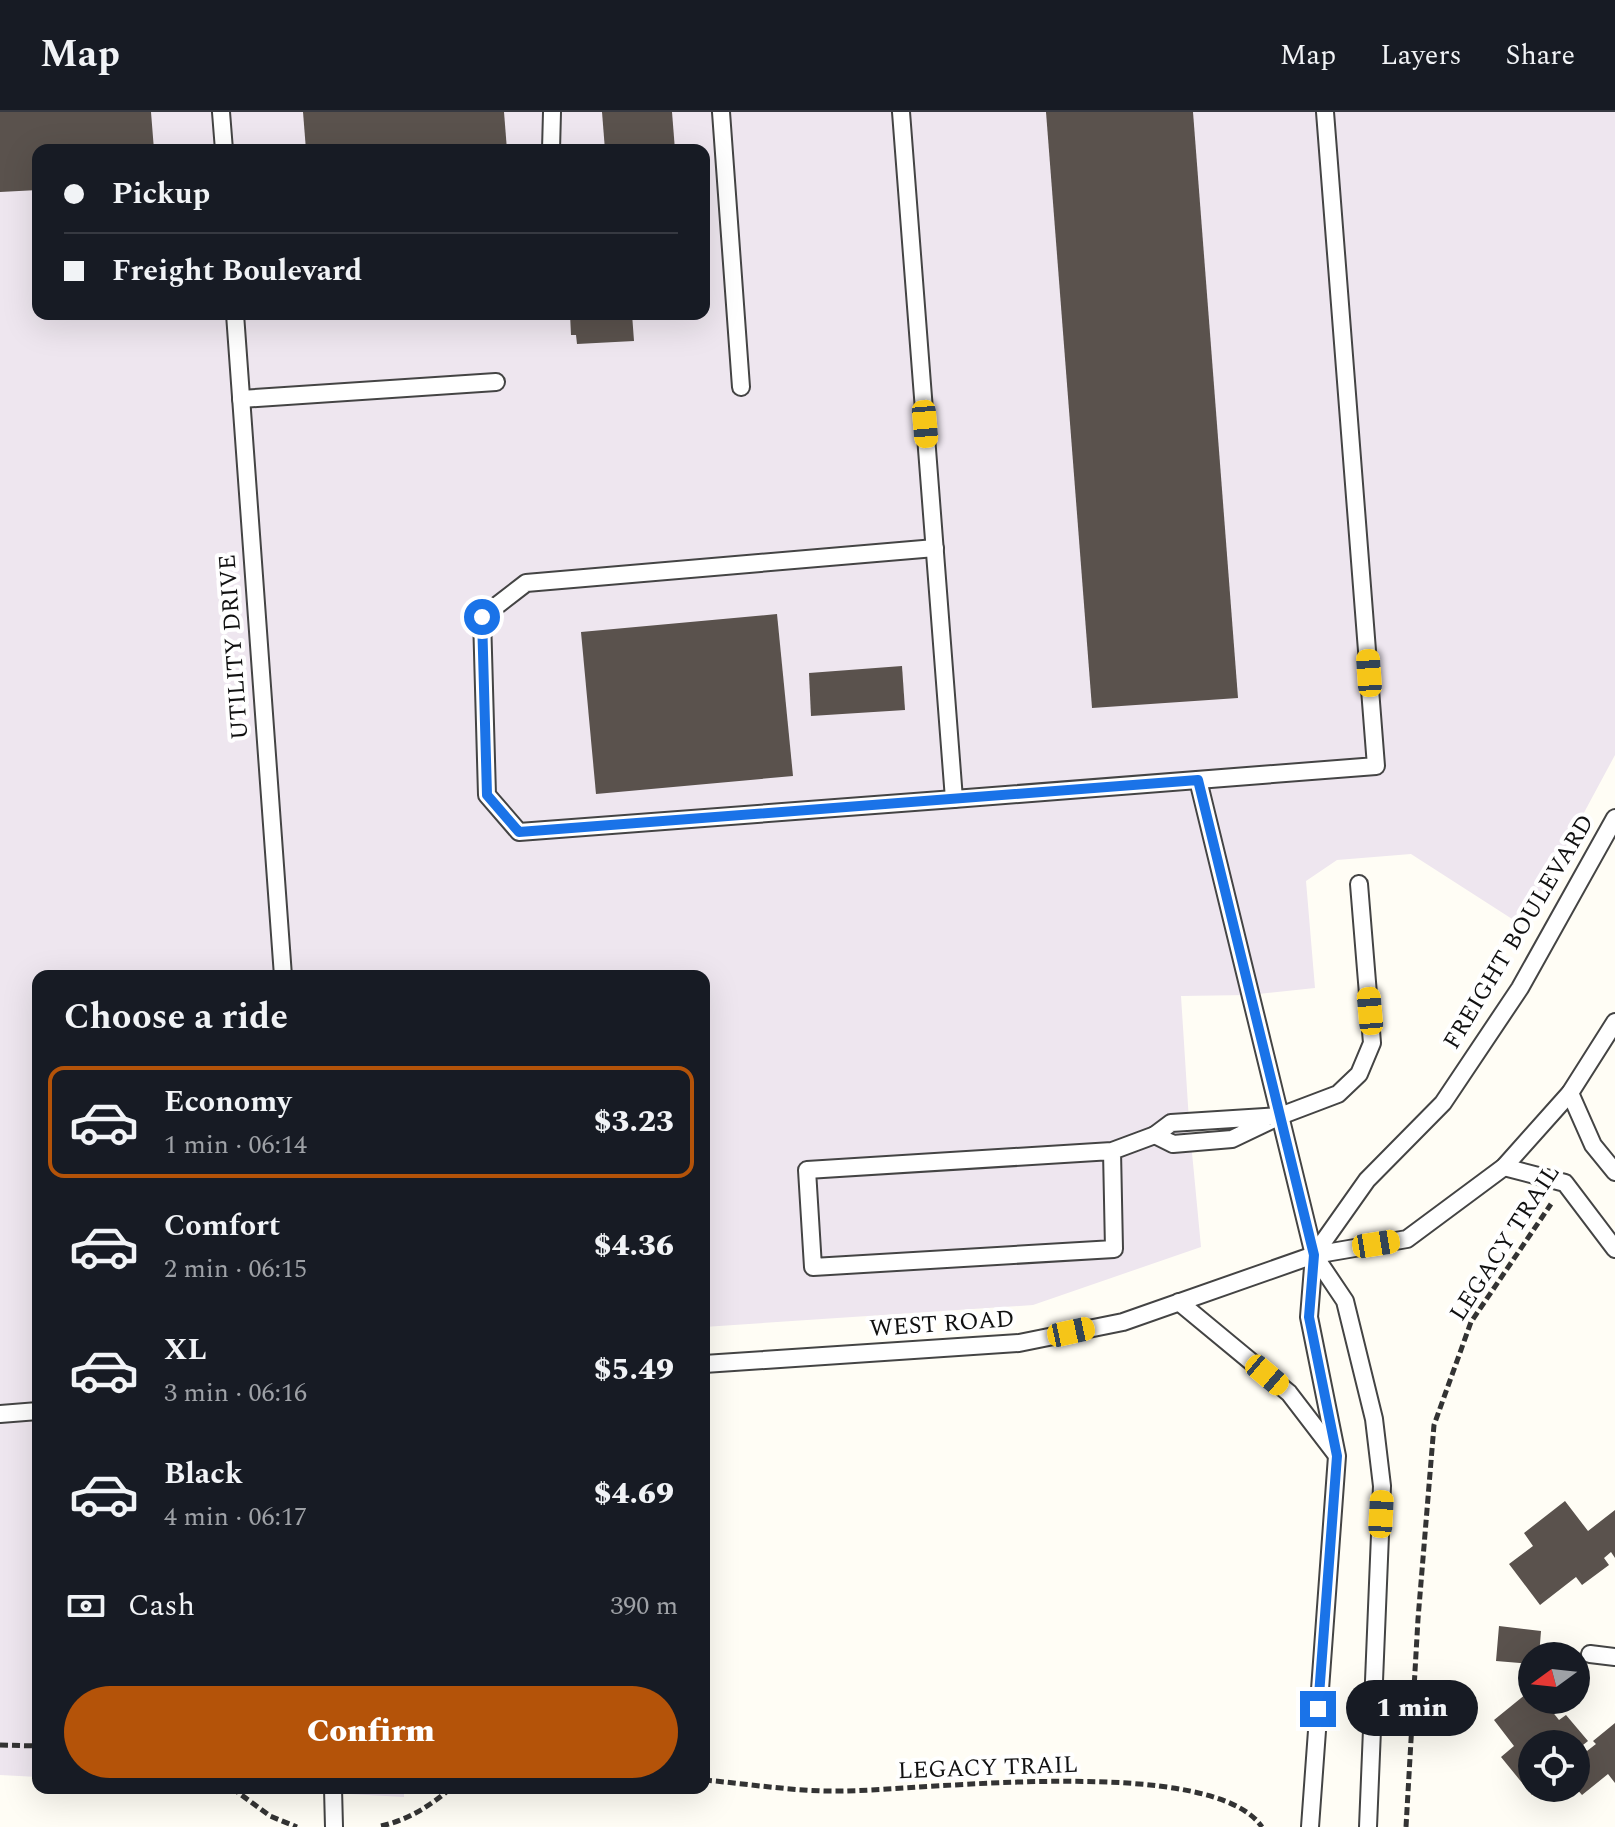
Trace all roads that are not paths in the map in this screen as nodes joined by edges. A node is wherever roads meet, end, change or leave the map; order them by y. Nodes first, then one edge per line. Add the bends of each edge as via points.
1 (221, 112) edge
2 (552, 112) edge
3 (721, 112) edge
4 (901, 112) edge
5 (1325, 112) edge
6 (224, 144) edge
7 (551, 144) edge
8 (235, 320) edge
9 (496, 382) dead end
10 (741, 387) dead end
11 (241, 399) junction
12 (935, 548) junction
13 (1198, 780) junction
14 (954, 799) junction
15 (1615, 818) edge
16 (1359, 884) dead end
17 (283, 970) edge
18 (1615, 1022) edge
19 (1570, 1093) junction
20 (1280, 1116) junction
21 (1112, 1151) junction
22 (1504, 1167) junction
23 (1615, 1172) edge
24 (1615, 1249) edge
25 (1314, 1255) junction
26 (1179, 1302) junction
27 (710, 1364) edge
28 (32, 1411) edge
29 (0, 1414) edge
30 (1337, 1456) junction
31 (1590, 1654) dead end
32 (1615, 1657) edge
33 (333, 1794) edge
34 (334, 1827) edge
35 (1310, 1827) edge
36 (1368, 1827) edge

1 - 6 lane
2 - 7 lane
3 - 10 lane
4 - 12 lane
5 - 13 lane via 1376,766
8 - 11 lane, UTILITY DRIVE
9 - 11 lane
11 - 17 lane, UTILITY DRIVE
12 - 14 lane
12 - 14 lane via 526,583 482,617 487,795 519,832
13 - 14 lane
13 - 20 lane
15 - 25 lane, FREIGHT BOULEVARD via 1520,988 1443,1103 1367,1180
16 - 20 lane via 1372,1043 1359,1074 1338,1094
18 - 19 lane
19 - 22 lane
19 - 23 lane via 1593,1145
20 - 21 lane via 1171,1123
20 - 25 lane
21 - 21 lane via 807,1170 813,1267 1114,1249
22 - 24 lane via 1565,1183
22 - 25 lane via 1407,1239
25 - 26 lane, WEST ROAD
25 - 30 lane via 1309,1317
25 - 36 lane via 1345,1301 1374,1419 1382,1486
26 - 27 lane, WEST ROAD via 1123,1322 1019,1343
26 - 30 lane via 1289,1393
28 - 29 lane
30 - 35 lane
31 - 32 lane
33 - 34 lane

